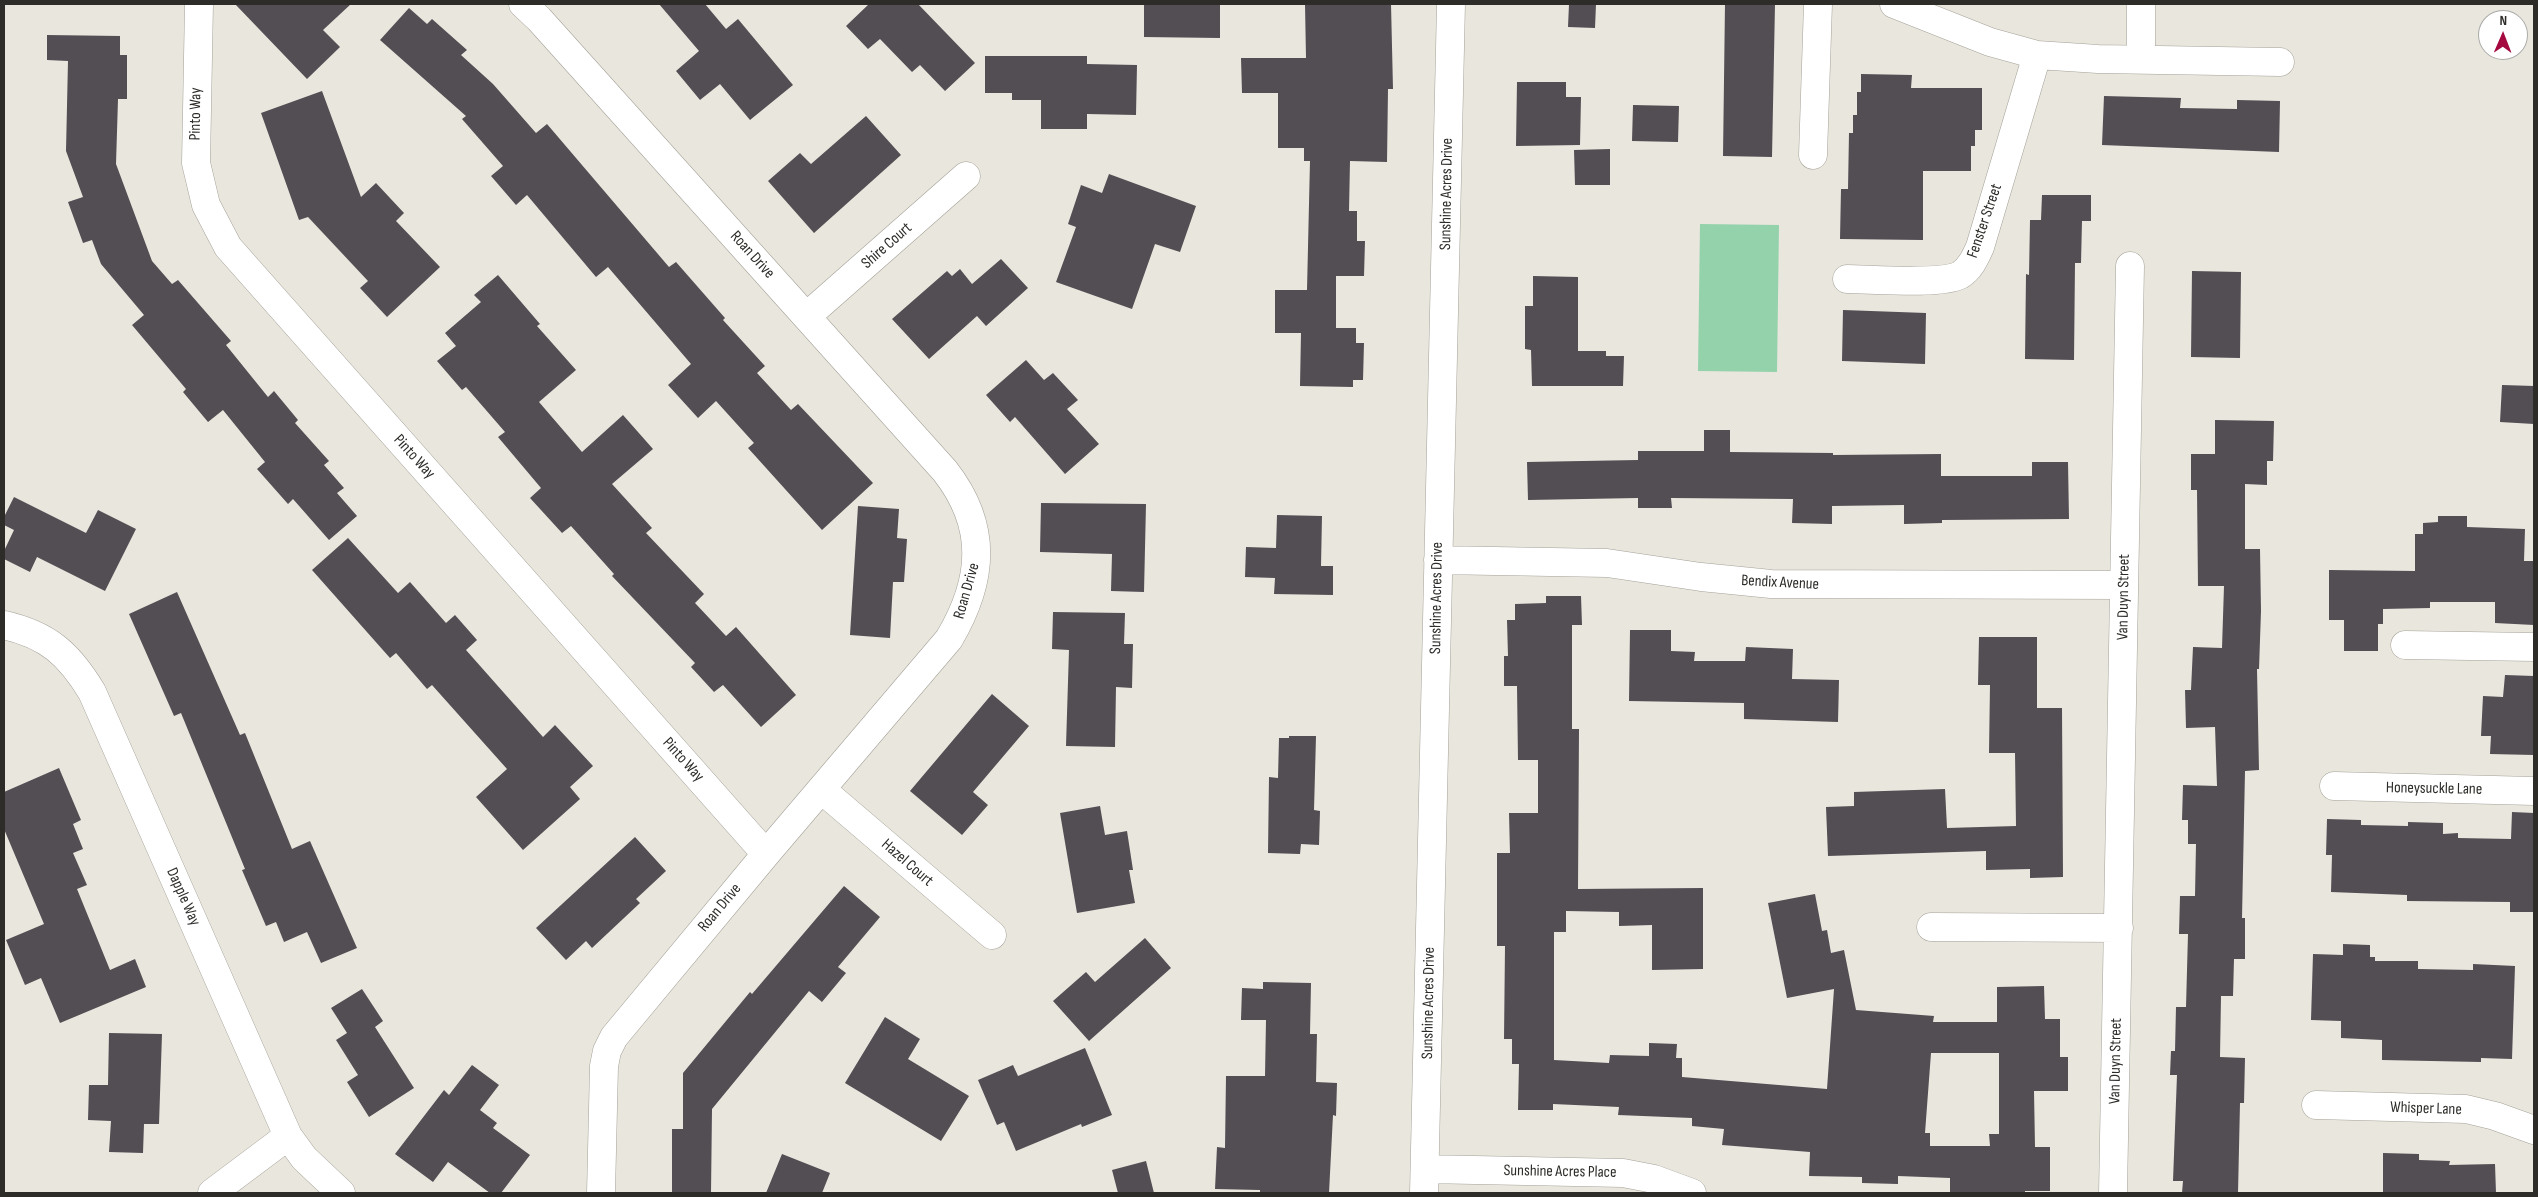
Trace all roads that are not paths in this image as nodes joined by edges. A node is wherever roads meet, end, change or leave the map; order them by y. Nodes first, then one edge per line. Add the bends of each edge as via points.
1 (199, 4) edge
2 (523, 4) edge
3 (1451, 4) edge
4 (1818, 4) edge
5 (1894, 4) edge
6 (2141, 4) edge
7 (2037, 55) junction
8 (2141, 59) junction
9 (2280, 62) dead end
10 (1813, 155) dead end
11 (966, 176) dead end
12 (2130, 266) dead end
13 (1847, 279) dead end
14 (807, 316) junction
15 (1438, 560) junction
16 (2124, 585) junction
17 (4, 625) edge
18 (2405, 645) dead end
19 (2534, 647) edge
20 (2334, 786) dead end
21 (822, 790) junction
22 (2534, 791) edge
23 (766, 854) junction
24 (1930, 927) dead end
25 (2119, 928) junction
26 (992, 935) dead end
27 (2316, 1105) dead end
28 (2534, 1130) edge
29 (288, 1136) junction
30 (1425, 1181) edge
31 (212, 1193) edge
32 (341, 1193) edge
33 (601, 1193) edge
34 (1692, 1193) edge
35 (2113, 1193) edge

1 - 23 street, Pinto Way via 196,163 206,205 228,247
2 - 14 street, Roan Drive
3 - 15 street, Sunshine Acres Drive
4 - 10 street
5 - 7 street via 1990,42
6 - 8 street
7 - 8 street
7 - 13 street, Fenster Street via 1980,247 1968,268 1960,275 1942,279
8 - 9 street
11 - 14 street, Shire Court
12 - 16 street, Van Duyn Street
14 - 21 street, Roan Drive via 956,484 972,517 977,554 965,608 950,639
15 - 16 street, Bendix Avenue via 1607,563 1771,584
15 - 30 street, Sunshine Acres Drive
16 - 25 street, Van Duyn Street
17 - 29 street, Dapple Way via 37,635 55,646 92,692
18 - 19 street
20 - 22 street, Honeysuckle Lane
21 - 23 street, Roan Drive
21 - 26 street, Hazel Court
23 - 33 street, Roan Drive via 614,1037 607,1051
24 - 25 street
25 - 35 street, Van Duyn Street
27 - 28 street, Whisper Lane via 2466,1110
29 - 31 street
29 - 32 street, Dapple Way via 304,1158
30 - 34 street, Sunshine Acres Place via 1623,1173 1654,1179

